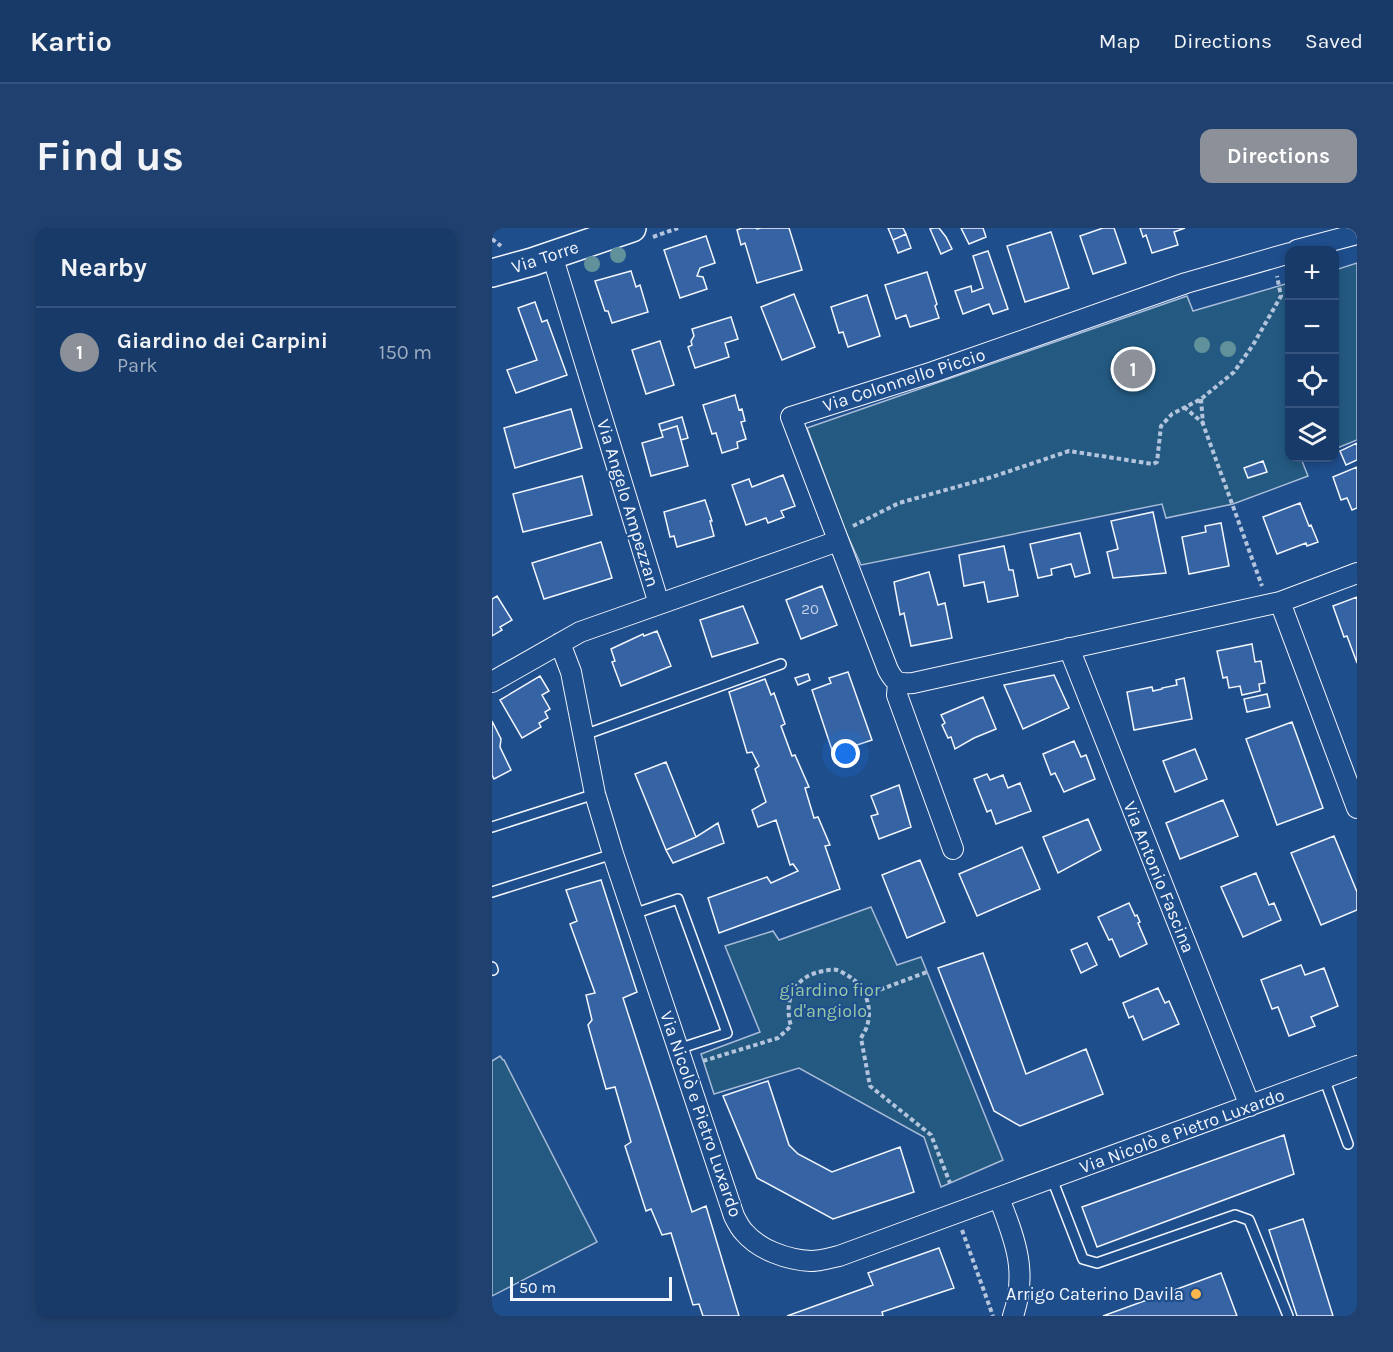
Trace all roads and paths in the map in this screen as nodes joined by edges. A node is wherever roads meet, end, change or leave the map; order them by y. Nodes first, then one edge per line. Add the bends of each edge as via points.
1 (632, 228) edge
2 (1357, 234) edge
3 (1312, 246) edge
4 (552, 255) junction
5 (1280, 255) edge
6 (492, 273) edge
7 (1201, 399) junction
8 (1184, 407) junction
9 (1203, 424) junction
10 (837, 537) junction
11 (1357, 573) edge
12 (659, 604) junction
13 (1274, 604) junction
14 (560, 643) junction
15 (1069, 648) junction
16 (781, 664) dead end
17 (492, 682) edge
18 (898, 683) junction
19 (584, 735) junction
20 (596, 794) junction
21 (1357, 808) edge
22 (492, 827) edge
23 (953, 849) dead end
24 (613, 854) junction
25 (492, 891) edge
26 (633, 914) junction
27 (927, 972) dead end
28 (866, 995) junction
29 (678, 1049) junction
30 (696, 1063) dead end
31 (1357, 1066) edge
32 (1324, 1078) junction
33 (1250, 1106) junction
34 (1348, 1144) dead end
35 (1052, 1179) junction
36 (950, 1183) dead end
37 (999, 1198) junction
38 (963, 1224) dead end
39 (993, 1316) edge
40 (1013, 1316) edge
41 (1288, 1316) edge

1 - 4 street, Via Torre
2 - 3 street
4 - 6 street, Via Torre
4 - 12 street, Via Angelo Ampezzan
5 - 7 path via 1281,296 1234,372
5 - 10 street, Via Colonnello Piccio via 791,417
7 - 8 path
7 - 9 path
8 - 9 path
8 - 10 path via 1161,426 1157,462 1153,464 1069,451 899,503
9 - 13 path
10 - 12 street, Via Angelo Ampezzan
10 - 18 street, Via Colonnello Piccio via 888,670
11 - 13 street
12 - 14 street
13 - 15 street
13 - 21 street
14 - 17 street
14 - 19 street, Via Nicolò e Pietro Luxardo via 571,672
15 - 18 street via 913,683
15 - 33 street, Via Antonio Fascina
16 - 19 lane
18 - 23 street, Via Colonnello Piccio via 897,695
19 - 20 street, Via Nicolò e Pietro Luxardo
20 - 22 lane
20 - 24 street, Via Nicolò e Pietro Luxardo
24 - 25 lane
24 - 26 street, Via Nicolò e Pietro Luxardo
26 - 29 street, Via Nicolò e Pietro Luxardo
26 - 29 lane via 678,899 727,1034
27 - 28 path
28 - 30 path via 855,981 838,970 810,974 797,984 788,1005 791,1026 778,1038
28 - 36 path via 867,1026 861,1038 870,1086 931,1135
29 - 37 street, Via Nicolò e Pietro Luxardo via 734,1216 744,1233 766,1249 789,1258 813,1261 839,1256
31 - 32 street, Via Nicolò e Pietro Luxardo
32 - 33 street, Via Nicolò e Pietro Luxardo
32 - 34 lane
33 - 35 street, Via Nicolò e Pietro Luxardo
35 - 37 street, Via Nicolò e Pietro Luxardo
35 - 41 lane via 1083,1259 1098,1263 1235,1215 1250,1220
37 - 40 street via 1020,1267
38 - 39 path via 961,1228

